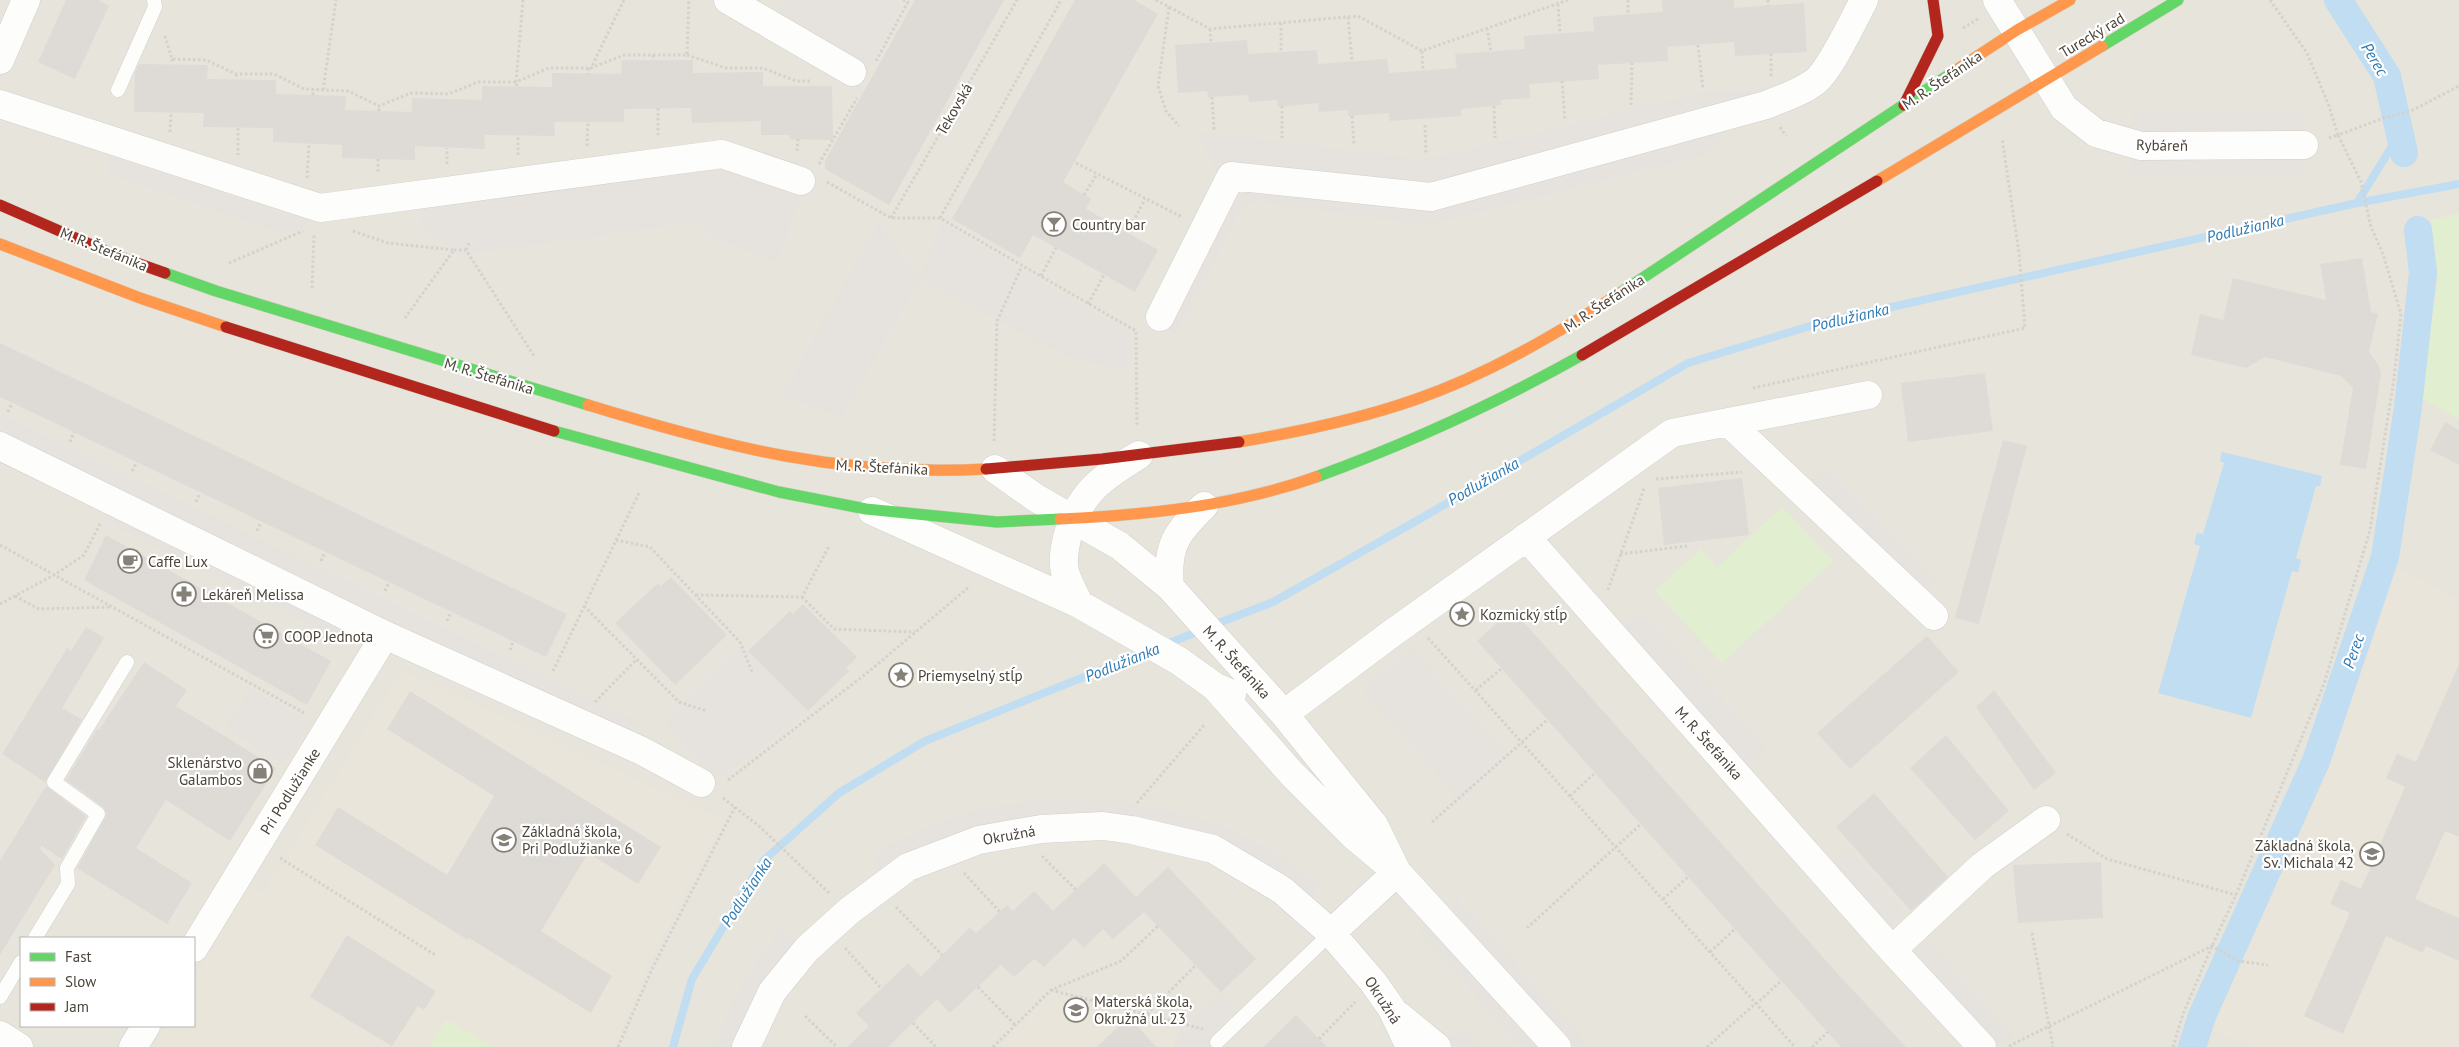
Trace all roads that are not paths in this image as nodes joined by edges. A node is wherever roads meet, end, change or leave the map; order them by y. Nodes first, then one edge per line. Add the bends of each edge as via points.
1 (26, 0) edge
2 (728, 0) edge
3 (1864, 0) edge
4 (1933, 0) edge
5 (2070, 0) edge
6 (2178, 0) edge
7 (154, 4) edge
8 (1987, 9) edge
9 (2016, 30) junction
10 (0, 60) edge
11 (852, 72) dead end
12 (2046, 79) junction
13 (118, 90) dead end
14 (0, 104) edge
15 (1904, 106) junction
16 (2304, 145) road end
17 (812, 180) road end
18 (0, 205) edge
19 (0, 244) edge
20 (1165, 305) dead end
21 (1868, 394) dead end
22 (1729, 423) junction
23 (0, 446) edge
24 (1139, 455) junction
25 (995, 469) junction
26 (1204, 506) junction
27 (866, 509) junction
28 (1073, 519) junction
29 (1526, 537) junction
30 (1170, 587) junction
31 (1079, 604) junction
32 (1934, 616) dead end
33 (385, 635) junction
34 (127, 662) dead end
35 (1214, 686) junction
36 (1284, 714) junction
37 (1292, 774) junction
38 (714, 782) road end
39 (2046, 820) road end
40 (1397, 872) junction
41 (1331, 933) junction
42 (36, 937) edge
43 (195, 946) edge
44 (1892, 950) junction
45 (20, 964) edge
46 (0, 997) edge
47 (1392, 1009) junction
48 (145, 1027) edge
49 (0, 1035) edge
50 (1217, 1042) road end
51 (19, 1047) edge
52 (133, 1047) edge
53 (746, 1047) edge
54 (1410, 1047) edge
55 (1437, 1047) edge
56 (1557, 1047) edge
57 (1982, 1047) edge

1 - 10 street
2 - 11 street
3 - 20 street via 1840,47 1818,80 1766,105 1431,197 1231,176
4 - 15 main road via 1938,36
5 - 9 main road
6 - 12 main road, Turecký rad
7 - 13 lane
8 - 9 street, Rybáreň
9 - 12 street, Rybáreň
9 - 15 main road, M. R. Štefánika
12 - 16 street, Rybáreň via 2064,108 2096,133 2130,144
12 - 26 main road, M. R. Štefánika via 1663,308 1511,393 1350,465 1280,488
14 - 17 street via 320,208 722,154
15 - 24 main road, M. R. Štefánika via 1575,322 1455,385 1395,407 1320,425
18 - 25 main road, M. R. Štefánika via 117,256 216,291 725,445 874,469
19 - 27 main road, M. R. Štefánika via 225,327 569,436 779,492
21 - 22 street
22 - 29 street via 1672,433
22 - 32 street
23 - 33 street
24 - 25 main road, M. R. Štefánika
24 - 28 street, M. R. Štefánika via 1088,492
25 - 28 street, M. R. Štefánika
26 - 28 main road, M. R. Štefánika
26 - 30 street via 1184,525 1172,546 1168,564
27 - 28 main road, M. R. Štefánika via 976,521
27 - 31 street, M. R. Štefánika
28 - 30 street, M. R. Štefánika via 1120,546
28 - 31 street, M. R. Štefánika via 1064,550 1065,572
29 - 36 street
29 - 44 street, M. R. Štefánika
30 - 36 street, M. R. Štefánika
31 - 35 street, M. R. Štefánika via 1179,661
33 - 38 street
33 - 43 street, Pri Podlužianke
34 - 42 lane via 54,782 98,814 67,868 68,884
35 - 36 street, M. R. Štefánika
35 - 37 street, M. R. Štefánika
36 - 37 street
36 - 40 street, M. R. Štefánika via 1374,825
37 - 40 street, M. R. Štefánika via 1354,836
39 - 44 street via 1982,866
40 - 41 street
40 - 56 street, M. R. Štefánika
41 - 47 street, Okružná
41 - 50 lane
41 - 53 street, Okružná via 1282,890 1214,849 1103,826 1041,829 979,840 908,867 849,911 807,949 772,992
44 - 57 street, M. R. Štefánika
45 - 46 lane
47 - 54 street, Okružná
47 - 55 street
48 - 52 street
49 - 51 street

